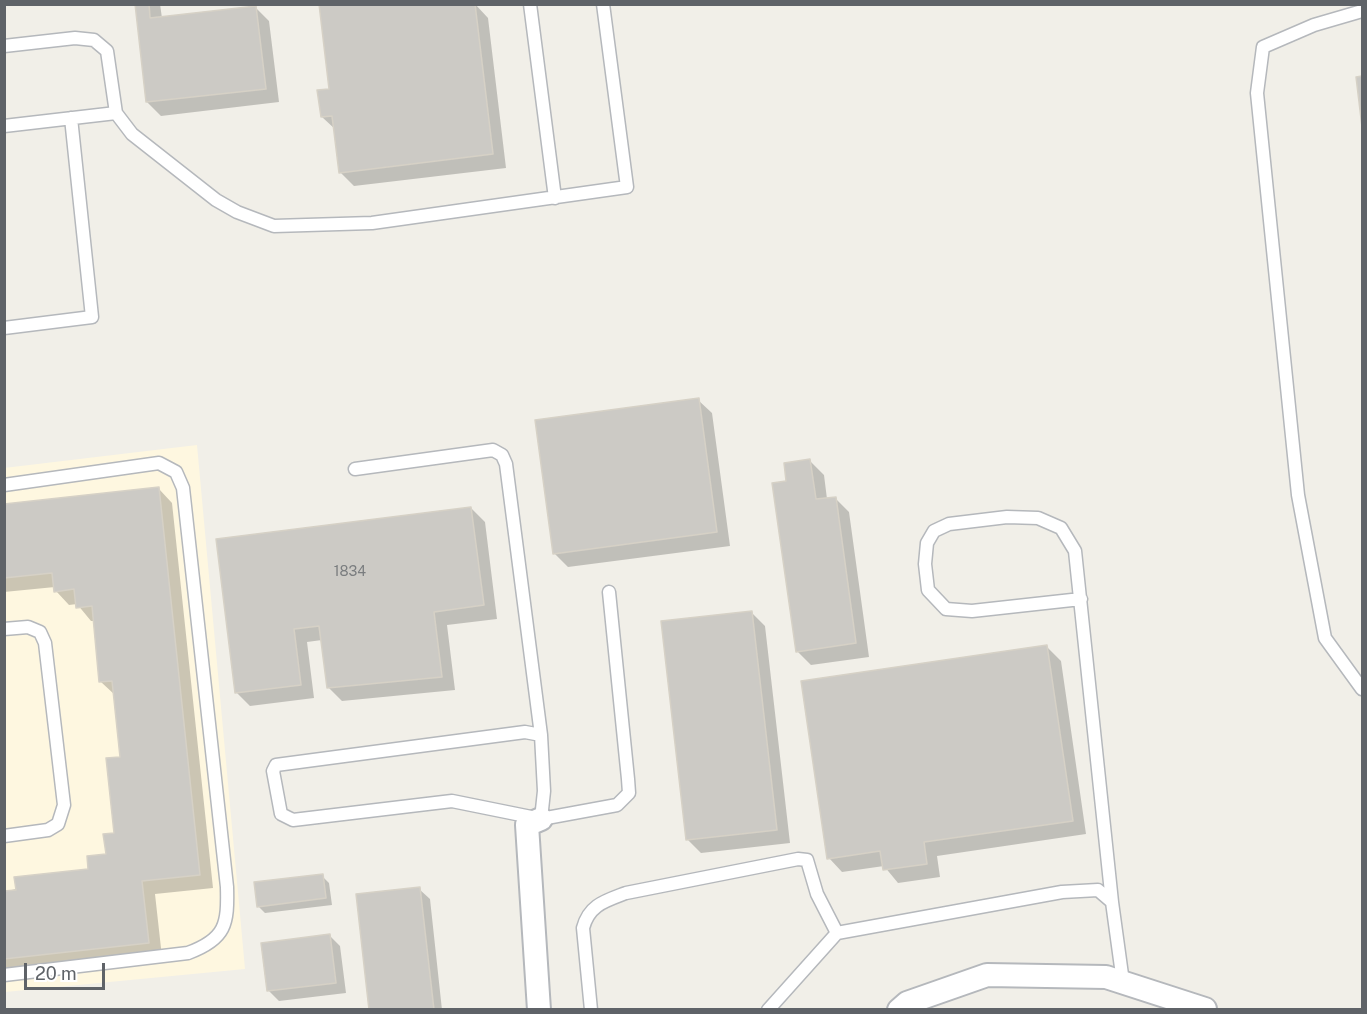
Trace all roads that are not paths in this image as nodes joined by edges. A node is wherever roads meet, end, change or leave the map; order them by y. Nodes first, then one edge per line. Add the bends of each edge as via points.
1 (530, 4) edge
2 (603, 4) edge
3 (1362, 11) edge
4 (4, 46) edge
5 (116, 113) junction
6 (71, 118) junction
7 (4, 126) edge
8 (555, 198) junction
9 (4, 328) edge
10 (355, 469) dead end
11 (4, 485) edge
12 (609, 592) dead end
13 (1081, 599) junction
14 (4, 629) edge
15 (1362, 689) edge
16 (541, 735) junction
17 (541, 819) junction
18 (4, 836) edge
19 (1112, 902) junction
20 (837, 933) junction
21 (4, 975) edge
22 (1123, 982) junction
23 (1205, 1009) edge
24 (539, 1010) edge
25 (591, 1010) edge
26 (768, 1010) edge
27 (899, 1010) edge

1 - 8 lane
2 - 8 lane via 627,187
3 - 15 lane via 1314,25 1263,47 1257,93 1298,495 1325,638
4 - 5 lane via 75,38 94,40 107,51
5 - 6 lane
5 - 8 lane via 132,134 216,200 274,226 372,222
6 - 7 lane
6 - 9 lane via 92,317
10 - 16 lane via 494,450 502,455
11 - 21 lane via 159,463 176,472 185,498 228,918 221,933 205,947 188,953
12 - 17 lane via 629,793 617,805
13 - 13 lane via 1075,551 1061,528 1038,518 1007,517 949,524 934,531 927,543 928,590 946,609 972,611
13 - 19 lane
14 - 18 lane via 34,629 45,643 64,805 58,824 48,830
16 - 17 lane
16 - 17 lane via 525,732 288,763 276,765 273,771 281,814 293,820 452,801
17 - 24 street via 527,825
19 - 20 lane via 1098,890 1062,892
19 - 22 lane
20 - 25 lane via 817,894 807,860 626,892 599,903 586,915 583,928
20 - 26 lane
22 - 23 street
22 - 27 street via 1106,977 987,975 907,1003

